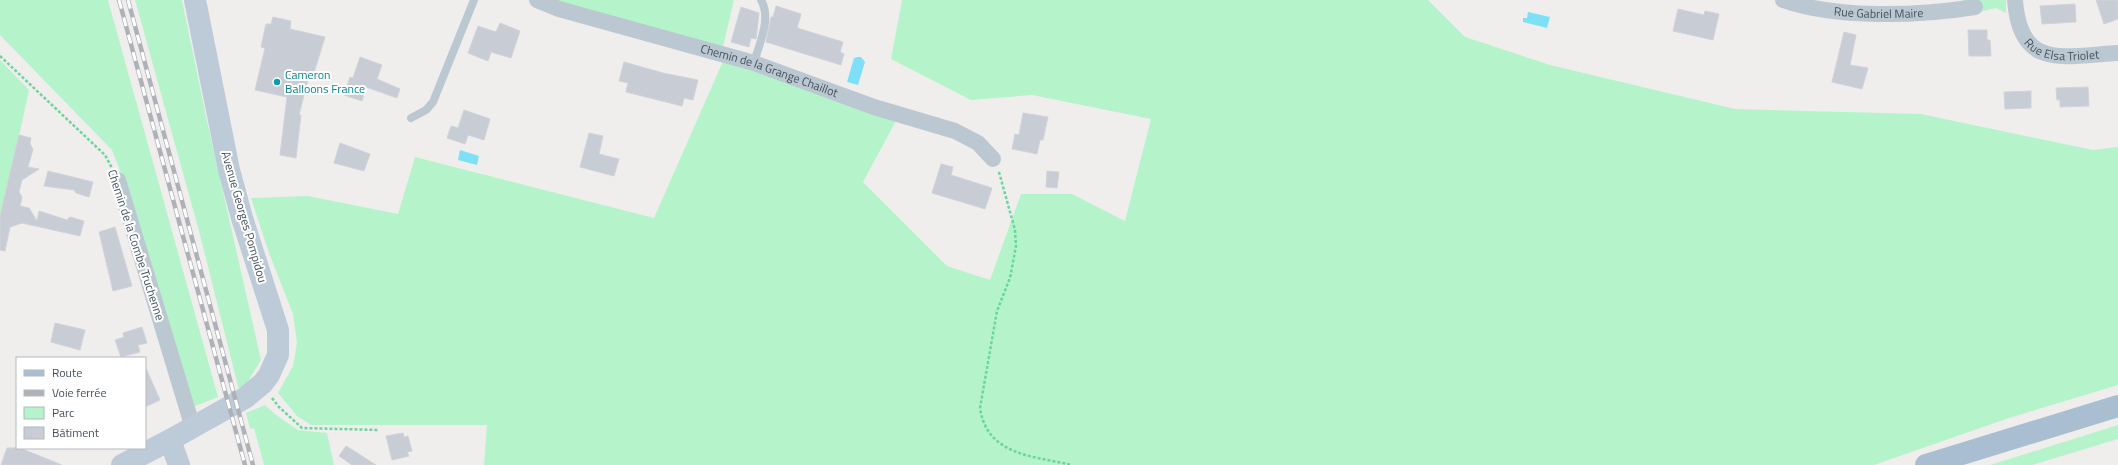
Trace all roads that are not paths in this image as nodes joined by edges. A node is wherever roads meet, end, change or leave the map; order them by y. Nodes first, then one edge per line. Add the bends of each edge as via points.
1 (195, 0) edge
2 (474, 0) edge
3 (537, 0) edge
4 (761, 0) edge
5 (1783, 0) edge
6 (2015, 0) edge
7 (1975, 7) dead end
8 (2118, 53) edge
9 (754, 63) junction
10 (411, 118) dead end
11 (993, 159) road end
12 (118, 180) road end
13 (2118, 406) edge
14 (193, 428) junction
15 (170, 440) junction
16 (122, 465) edge
17 (179, 465) edge
18 (1926, 465) edge

1 - 14 main road, Avenue Georges Pompidou via 229,170 278,330 278,355 263,383 244,398
2 - 10 lane via 433,102 426,110
3 - 9 street, Chemin de la Grange Chaillot via 559,9
4 - 9 lane via 766,9 766,18
5 - 7 street, Rue Gabriel Maire via 1810,9 1838,12 1921,13
6 - 8 street, Rue Elsa Triolet via 2021,32 2040,53 2057,57
9 - 11 street, Chemin de la Grange Chaillot via 874,107 955,131 978,143
12 - 14 street, Chemin de la Combe Truchenne
13 - 18 main road
14 - 15 main road, Avenue Georges Pompidou
15 - 16 main road, Avenue Georges Pompidou
15 - 17 main road

